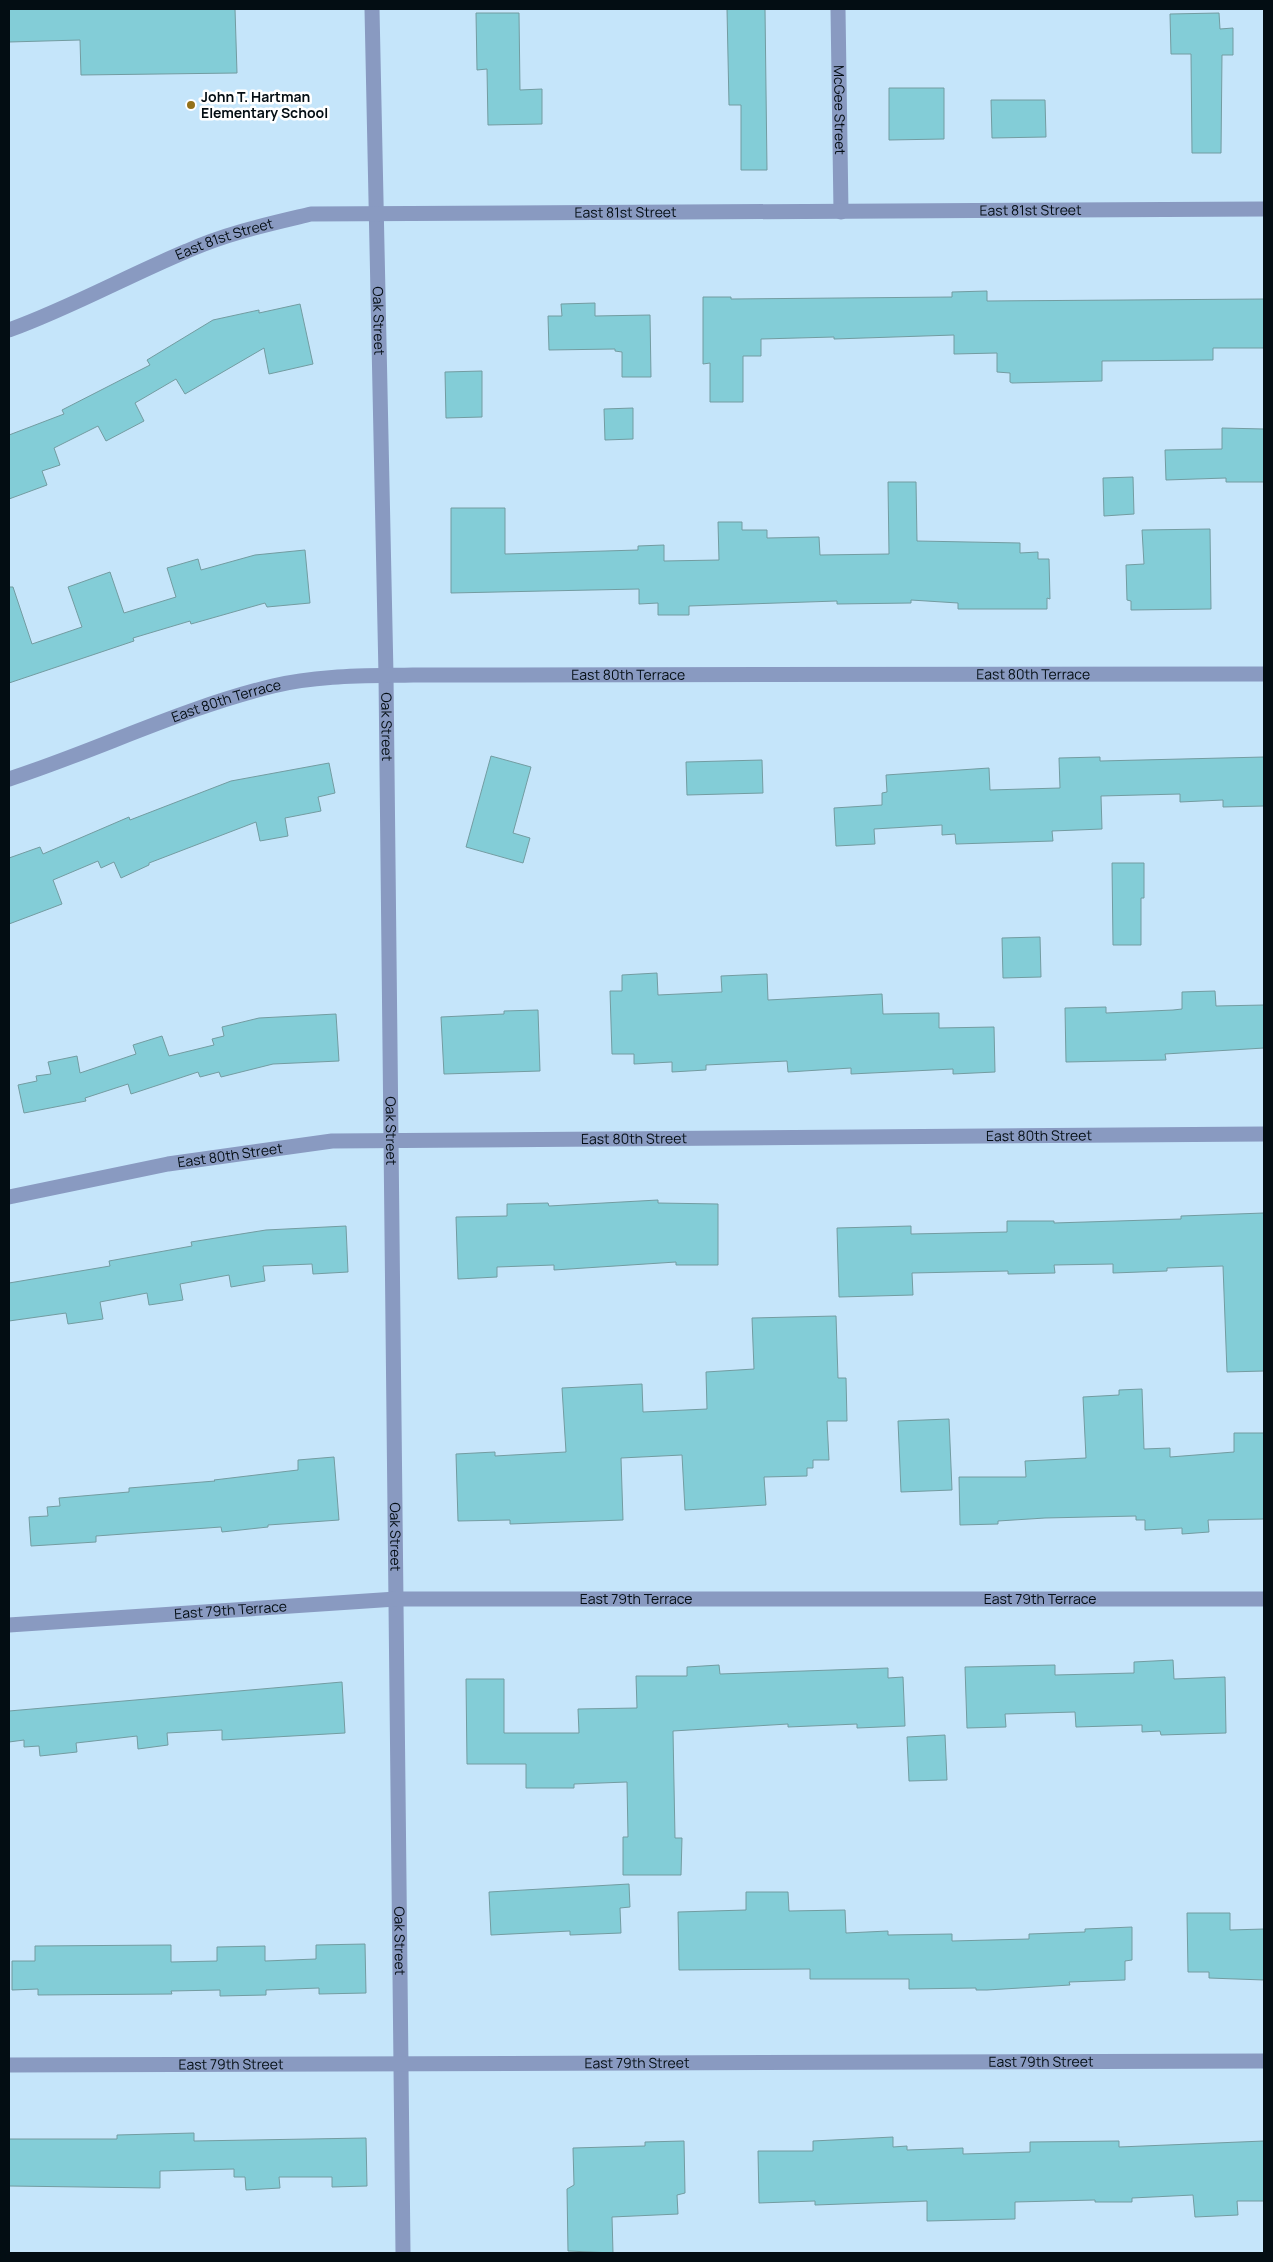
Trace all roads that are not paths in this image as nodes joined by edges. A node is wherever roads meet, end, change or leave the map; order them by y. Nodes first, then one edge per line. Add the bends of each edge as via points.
1 (372, 9) edge
2 (838, 9) edge
3 (1264, 209) edge
4 (841, 212) junction
5 (376, 214) junction
6 (9, 330) edge
7 (1264, 674) edge
8 (386, 676) junction
9 (9, 779) edge
10 (1264, 1134) edge
11 (390, 1139) junction
12 (9, 1197) edge
13 (1264, 1599) edge
14 (396, 1600) junction
15 (9, 1625) edge
16 (1264, 2061) edge
17 (9, 2065) edge
18 (401, 2065) junction
19 (403, 2253) edge

1 - 5 street, Oak Street
2 - 4 street, McGee Street
3 - 4 street, East 81st Street
4 - 5 street, East 81st Street
5 - 6 street, East 81st Street via 311,214 247,229 188,250 51,315
5 - 8 street, Oak Street
7 - 8 street, East 80th Terrace
8 - 9 street, East 80th Terrace via 275,685 204,706
8 - 11 street, Oak Street
10 - 11 street, East 80th Street
11 - 12 street, East 80th Street via 332,1141 265,1149 168,1164
11 - 14 street, Oak Street
13 - 14 street, East 79th Terrace
14 - 15 street, East 79th Terrace
14 - 18 street, Oak Street
16 - 18 street, East 79th Street
17 - 18 street, East 79th Street
18 - 19 street, Oak Street

